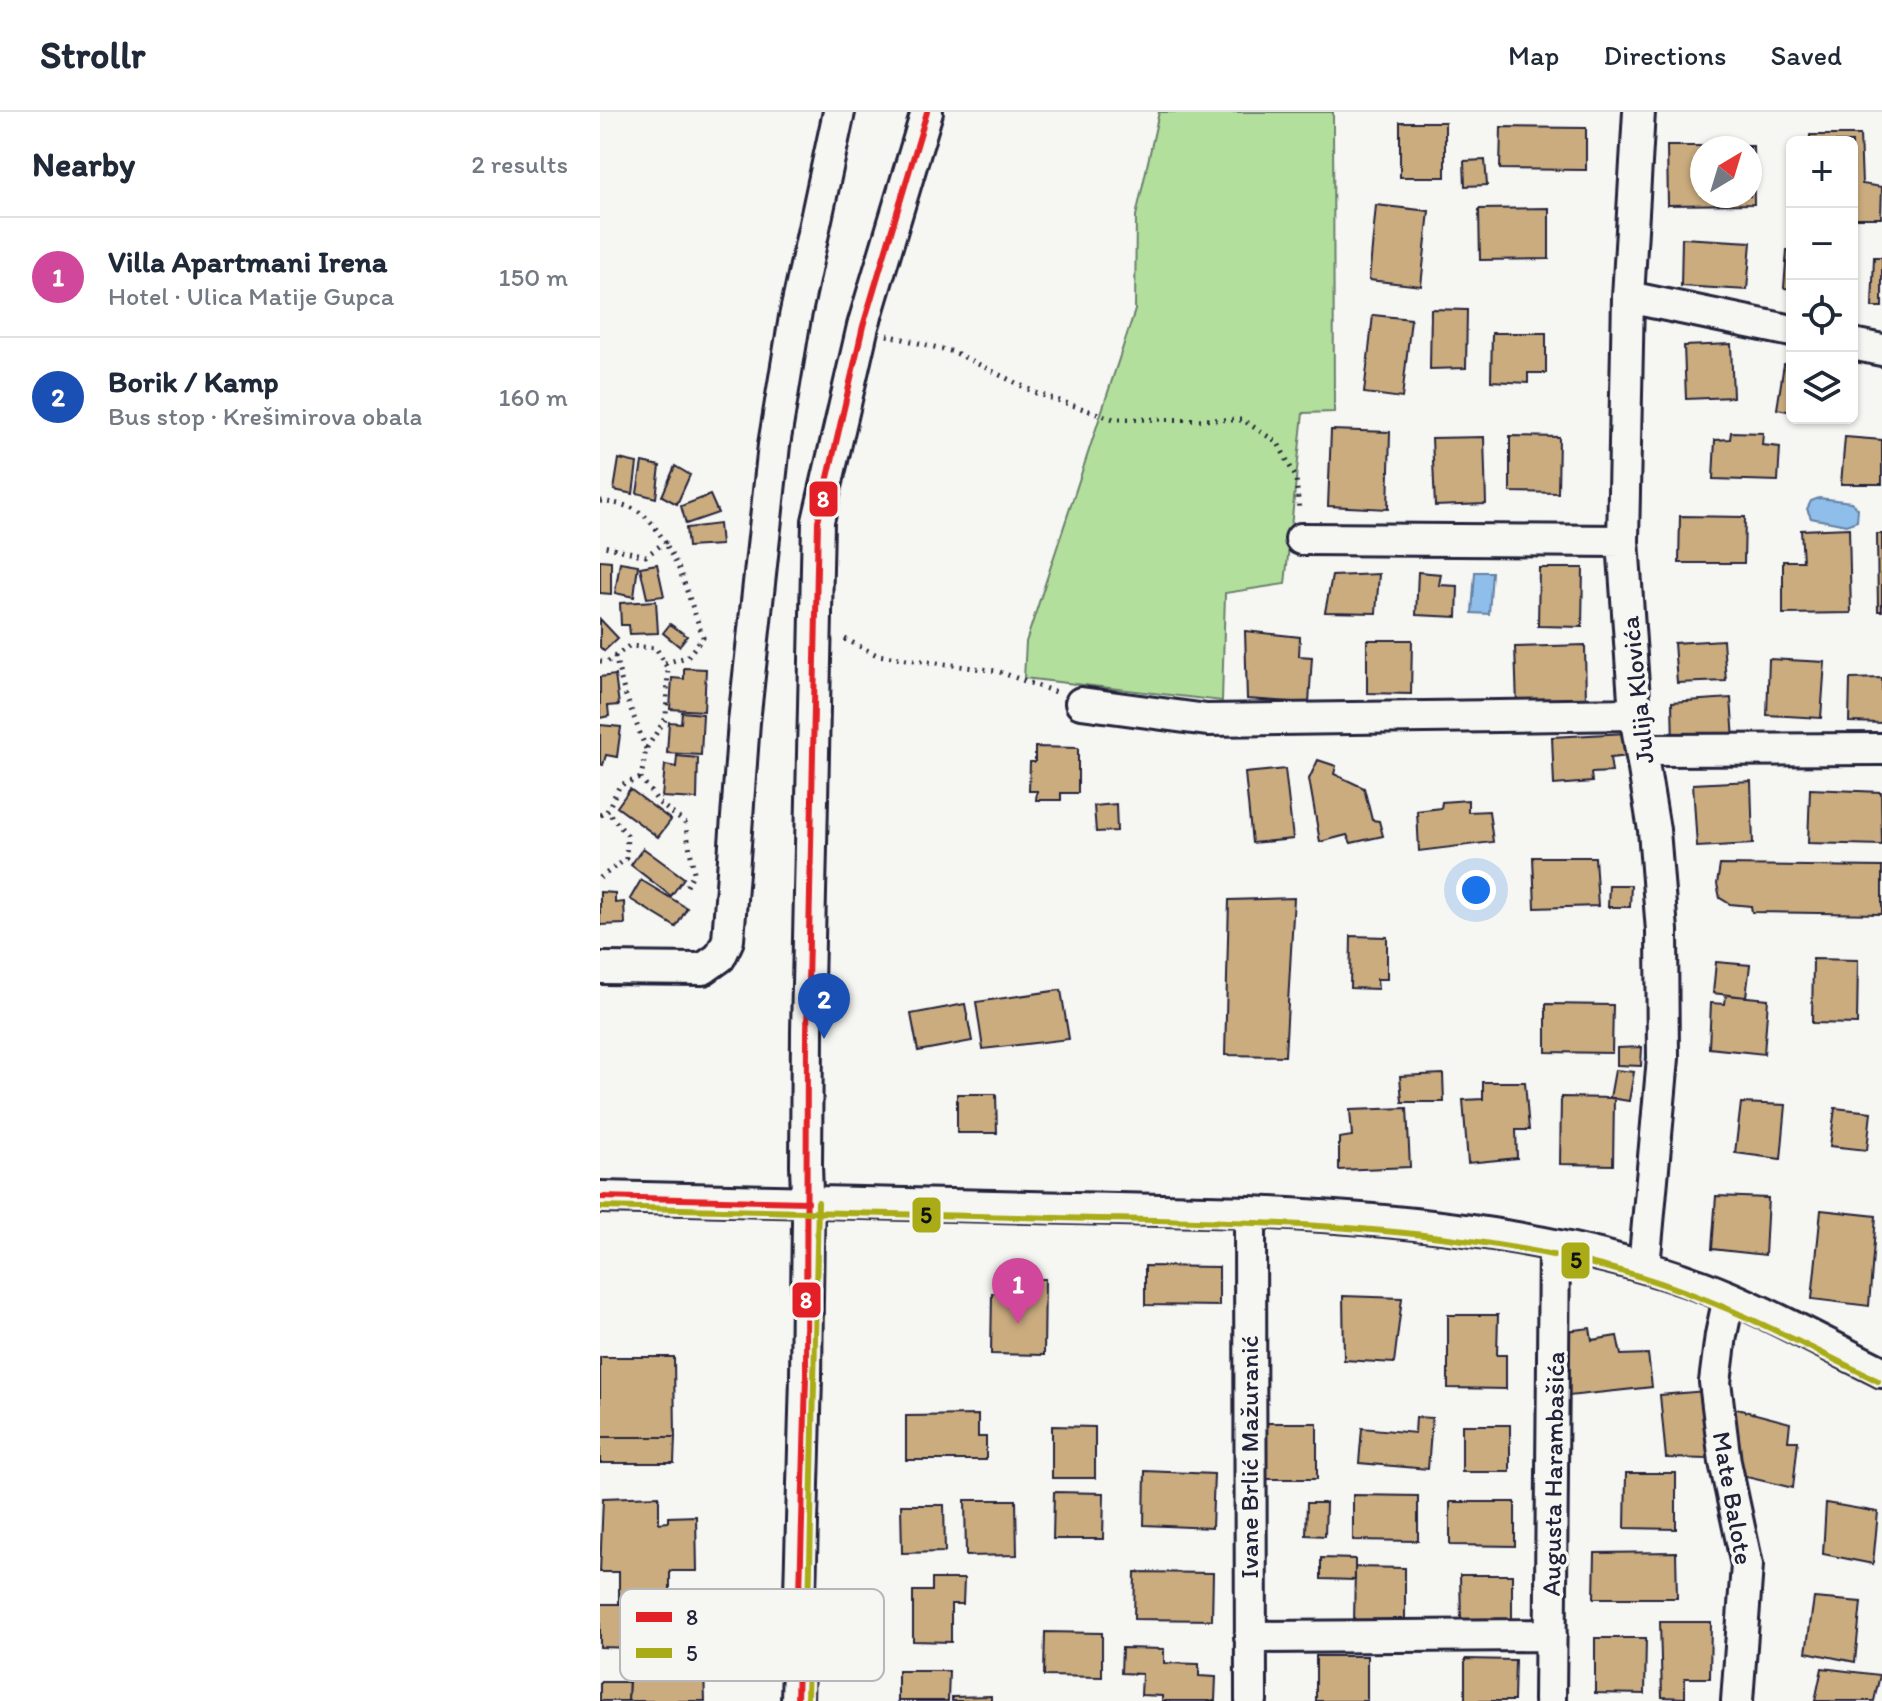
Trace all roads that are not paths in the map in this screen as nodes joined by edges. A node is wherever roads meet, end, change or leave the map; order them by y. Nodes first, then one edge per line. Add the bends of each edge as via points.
1 (839, 112) edge
2 (927, 112) edge
3 (1639, 112) edge
4 (1628, 297) junction
5 (1786, 330) edge
6 (1858, 345) edge
7 (1882, 350) edge
8 (1301, 539) road end
9 (1623, 541) junction
10 (1081, 703) road end
11 (1635, 714) junction
12 (1882, 749) edge
13 (1642, 750) junction
14 (600, 968) edge
15 (600, 1197) edge
16 (808, 1202) junction
17 (1250, 1212) junction
18 (1554, 1246) junction
19 (1644, 1267) junction
20 (1729, 1297) junction
21 (1882, 1372) edge
22 (799, 1589) edge
23 (1551, 1635) junction
24 (1250, 1637) junction
25 (797, 1681) edge
26 (797, 1701) edge
27 (1251, 1701) edge
28 (1550, 1701) edge
29 (1737, 1701) edge

1 - 14 street via 774,445 744,722 728,940 720,957 703,969
2 - 16 street via 863,326 818,521
3 - 4 street, Julija Klovića
4 - 5 street
4 - 9 street, Julija Klovića
6 - 7 street
8 - 9 street
9 - 11 street, Julija Klovića
10 - 11 street via 1207,720
11 - 13 street, Julija Klovića
12 - 13 street
13 - 19 street, Julija Klovića via 1662,931 1663,1058
15 - 16 street
16 - 17 street
16 - 22 street
17 - 18 street via 1435,1226
17 - 24 street, Ivane Brlić Mažuranić
18 - 19 street
18 - 23 street, Augusta Harambašića
19 - 20 street
20 - 21 street
20 - 29 street, Mate Balote via 1715,1382 1747,1565
23 - 24 street
23 - 28 street, Augusta Harambašića
24 - 27 street, Ivane Brlić Mažuranić
25 - 26 street

